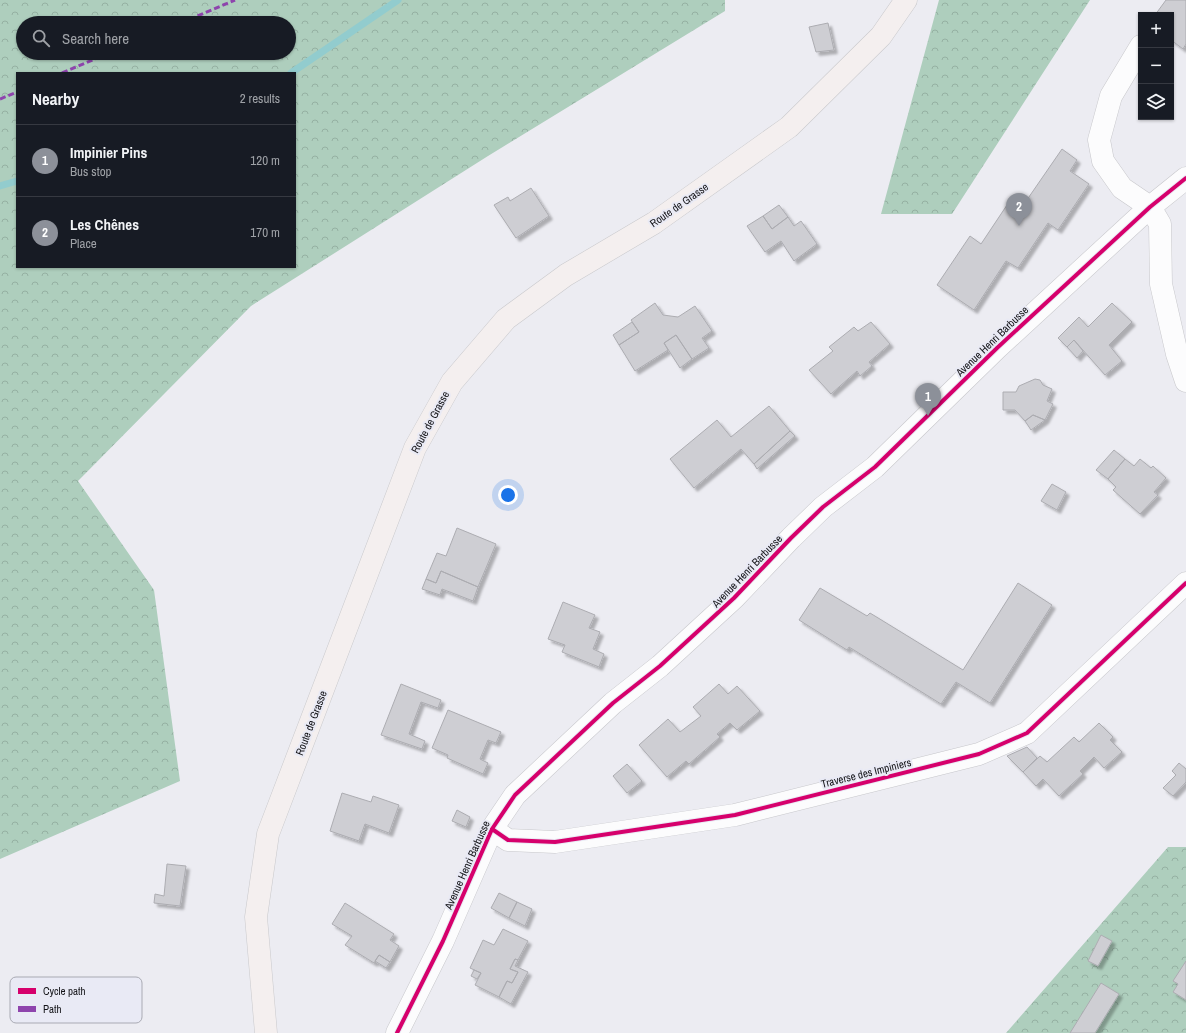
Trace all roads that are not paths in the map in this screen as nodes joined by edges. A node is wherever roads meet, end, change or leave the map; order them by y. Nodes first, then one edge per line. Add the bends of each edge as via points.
1 (906, 0) edge
2 (1140, 48) edge
3 (1186, 178) edge
4 (1150, 207) junction
5 (1186, 381) edge
6 (1186, 584) edge
7 (492, 829) junction
8 (266, 1033) edge
9 (398, 1033) edge

1 - 8 main road, Route de Grasse via 881,36 789,127 654,223 566,275 506,319 452,382 415,448 268,834 256,916
2 - 4 street via 1111,96 1099,140 1103,161 1122,188
3 - 4 street, Avenue Henri Barbusse
4 - 5 street via 1160,224 1161,284
4 - 7 street, Avenue Henri Barbusse via 997,348 875,467 823,507 734,598 537,773 515,795
6 - 7 street, Traverse des Impiniers via 1027,733 979,754 728,817 555,842 508,840
7 - 9 street, Avenue Henri Barbusse via 444,941

